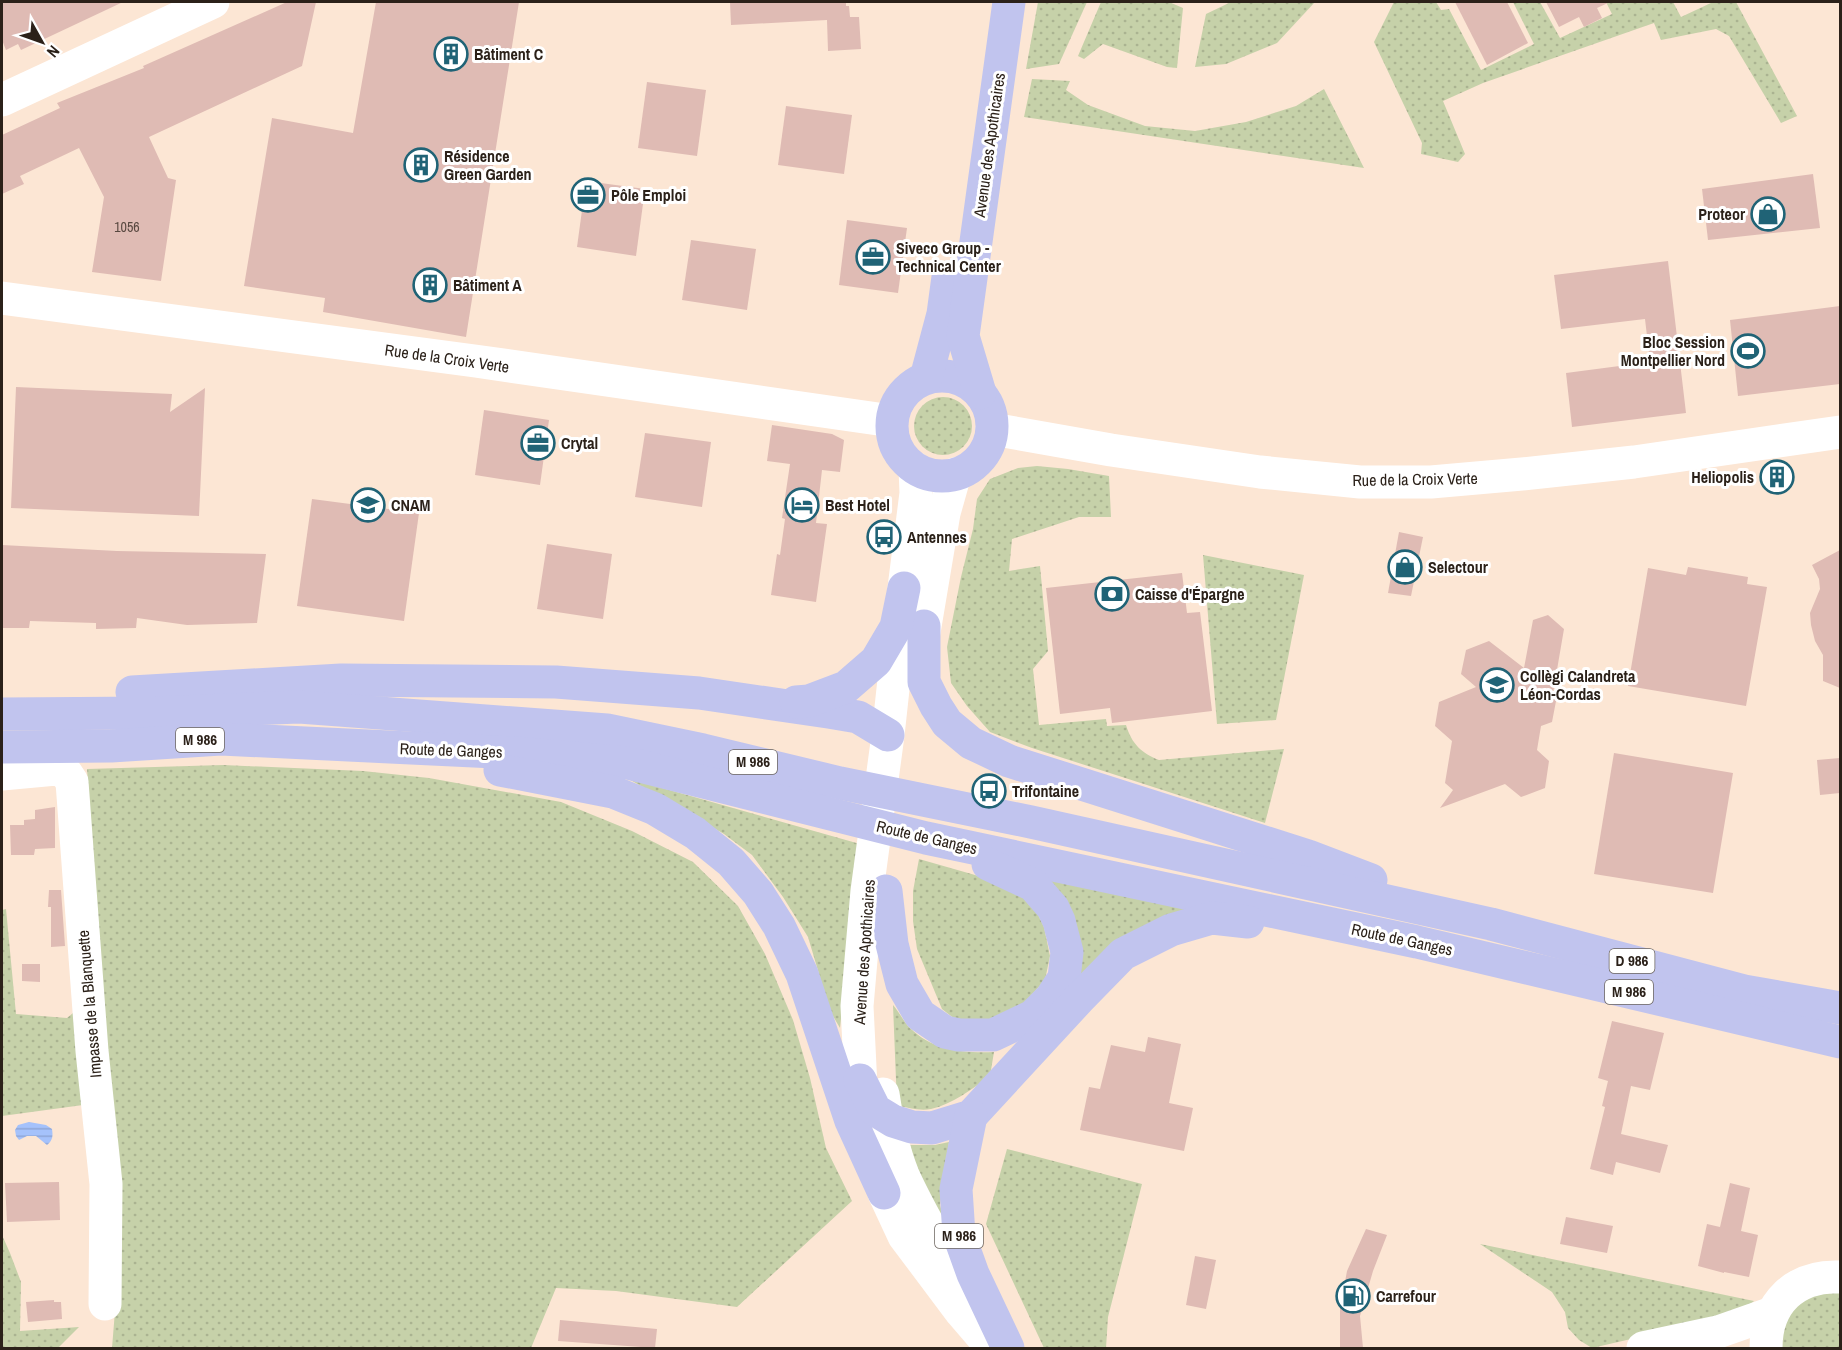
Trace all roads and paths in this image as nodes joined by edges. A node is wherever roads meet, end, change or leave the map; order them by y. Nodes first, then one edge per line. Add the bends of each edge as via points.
1 (213, 2) edge
2 (986, 2) edge
3 (1009, 2) edge
4 (2, 100) edge
5 (2, 298) edge
6 (926, 378) junction
7 (980, 393) junction
8 (892, 421) junction
9 (992, 429) junction
10 (1840, 432) edge
11 (915, 468) junction
12 (955, 474) junction
13 (904, 588) junction
14 (924, 626) junction
15 (769, 703) junction
16 (2, 713) edge
17 (2, 747) edge
18 (399, 748) junction
19 (893, 755) junction
20 (2, 774) edge
21 (926, 838) junction
22 (881, 870) junction
23 (1491, 924) junction
24 (1417, 942) junction
25 (1840, 1008) edge
26 (1840, 1042) edge
27 (860, 1080) junction
28 (971, 1116) junction
29 (886, 1117) junction
30 (884, 1193) junction
31 (1840, 1277) edge
32 (105, 1304) dead end
33 (1772, 1313) junction
34 (1718, 1332) junction
35 (993, 1348) edge
36 (1001, 1348) edge
37 (1008, 1348) edge
38 (1643, 1348) edge
39 (1756, 1348) edge
40 (1766, 1348) edge

1 - 4 street
2 - 6 main road, Avenue des Apothicaires via 943,314
3 - 7 main road, Avenue des Apothicaires via 963,336
5 - 8 street, Rue de la Croix Verte
6 - 7 main road via 956,377
6 - 8 main road via 903,394
7 - 9 main road, Avenue des Apothicaires via 991,416
8 - 11 main road via 897,448
9 - 10 street, Rue de la Croix Verte via 1249,471 1360,482 1431,482 1522,474
9 - 12 main road via 990,441 976,462
11 - 12 main road via 941,476
11 - 13 street, Avenue des Apothicaires via 916,493
12 - 14 street, Avenue des Apothicaires
13 - 15 main road via 896,627 876,661 846,687 808,701
13 - 19 street, Avenue des Apothicaires
14 - 19 street, Avenue des Apothicaires
14 - 23 main road via 924,682 947,723 971,743 1009,761 1308,856
15 - 16 main road, M 986 via 699,693 556,682 341,680 32,699
15 - 19 main road via 858,717
16 - 23 main road, Route de Ganges / M 986 via 153,713 300,707 607,730
17 - 18 main road, Route de Ganges / M 986 via 221,739
18 - 21 main road, Route de Ganges / M 986 via 516,753 628,764
18 - 30 main road via 613,792 655,809 695,833 731,862 779,926 802,974 851,1121
19 - 22 street, Avenue des Apothicaires
20 - 32 street, Impasse de la Blanquette via 56,768 72,782 106,1184
21 - 22 main road, M 986 via 1033,885 1053,908 1067,951 1064,978 1033,1016 993,1035 960,1035 945,1032 920,1015 902,984
21 - 24 main road, Route de Ganges / M 986
22 - 27 street, Avenue des Apothicaires via 858,1006
22 - 29 street, Avenue des Apothicaires via 876,1045
23 - 25 main road, Route de Ganges / D 986 via 1744,991
24 - 26 main road, Route de Ganges / M 986
24 - 28 main road, M 986 via 1212,918 1171,930 1124,954
27 - 29 main road via 875,1110
27 - 30 street, Avenue des Apothicaires via 862,1117
28 - 29 main road via 932,1128 912,1127
28 - 37 main road, M 986 via 956,1189 958,1235
29 - 36 street, Avenue des Apothicaires via 903,1173 925,1218
30 - 35 street, Avenue des Apothicaires via 904,1236
31 - 33 street via 1800,1285 1783,1297
33 - 34 street
33 - 40 street
34 - 38 street
34 - 39 street

